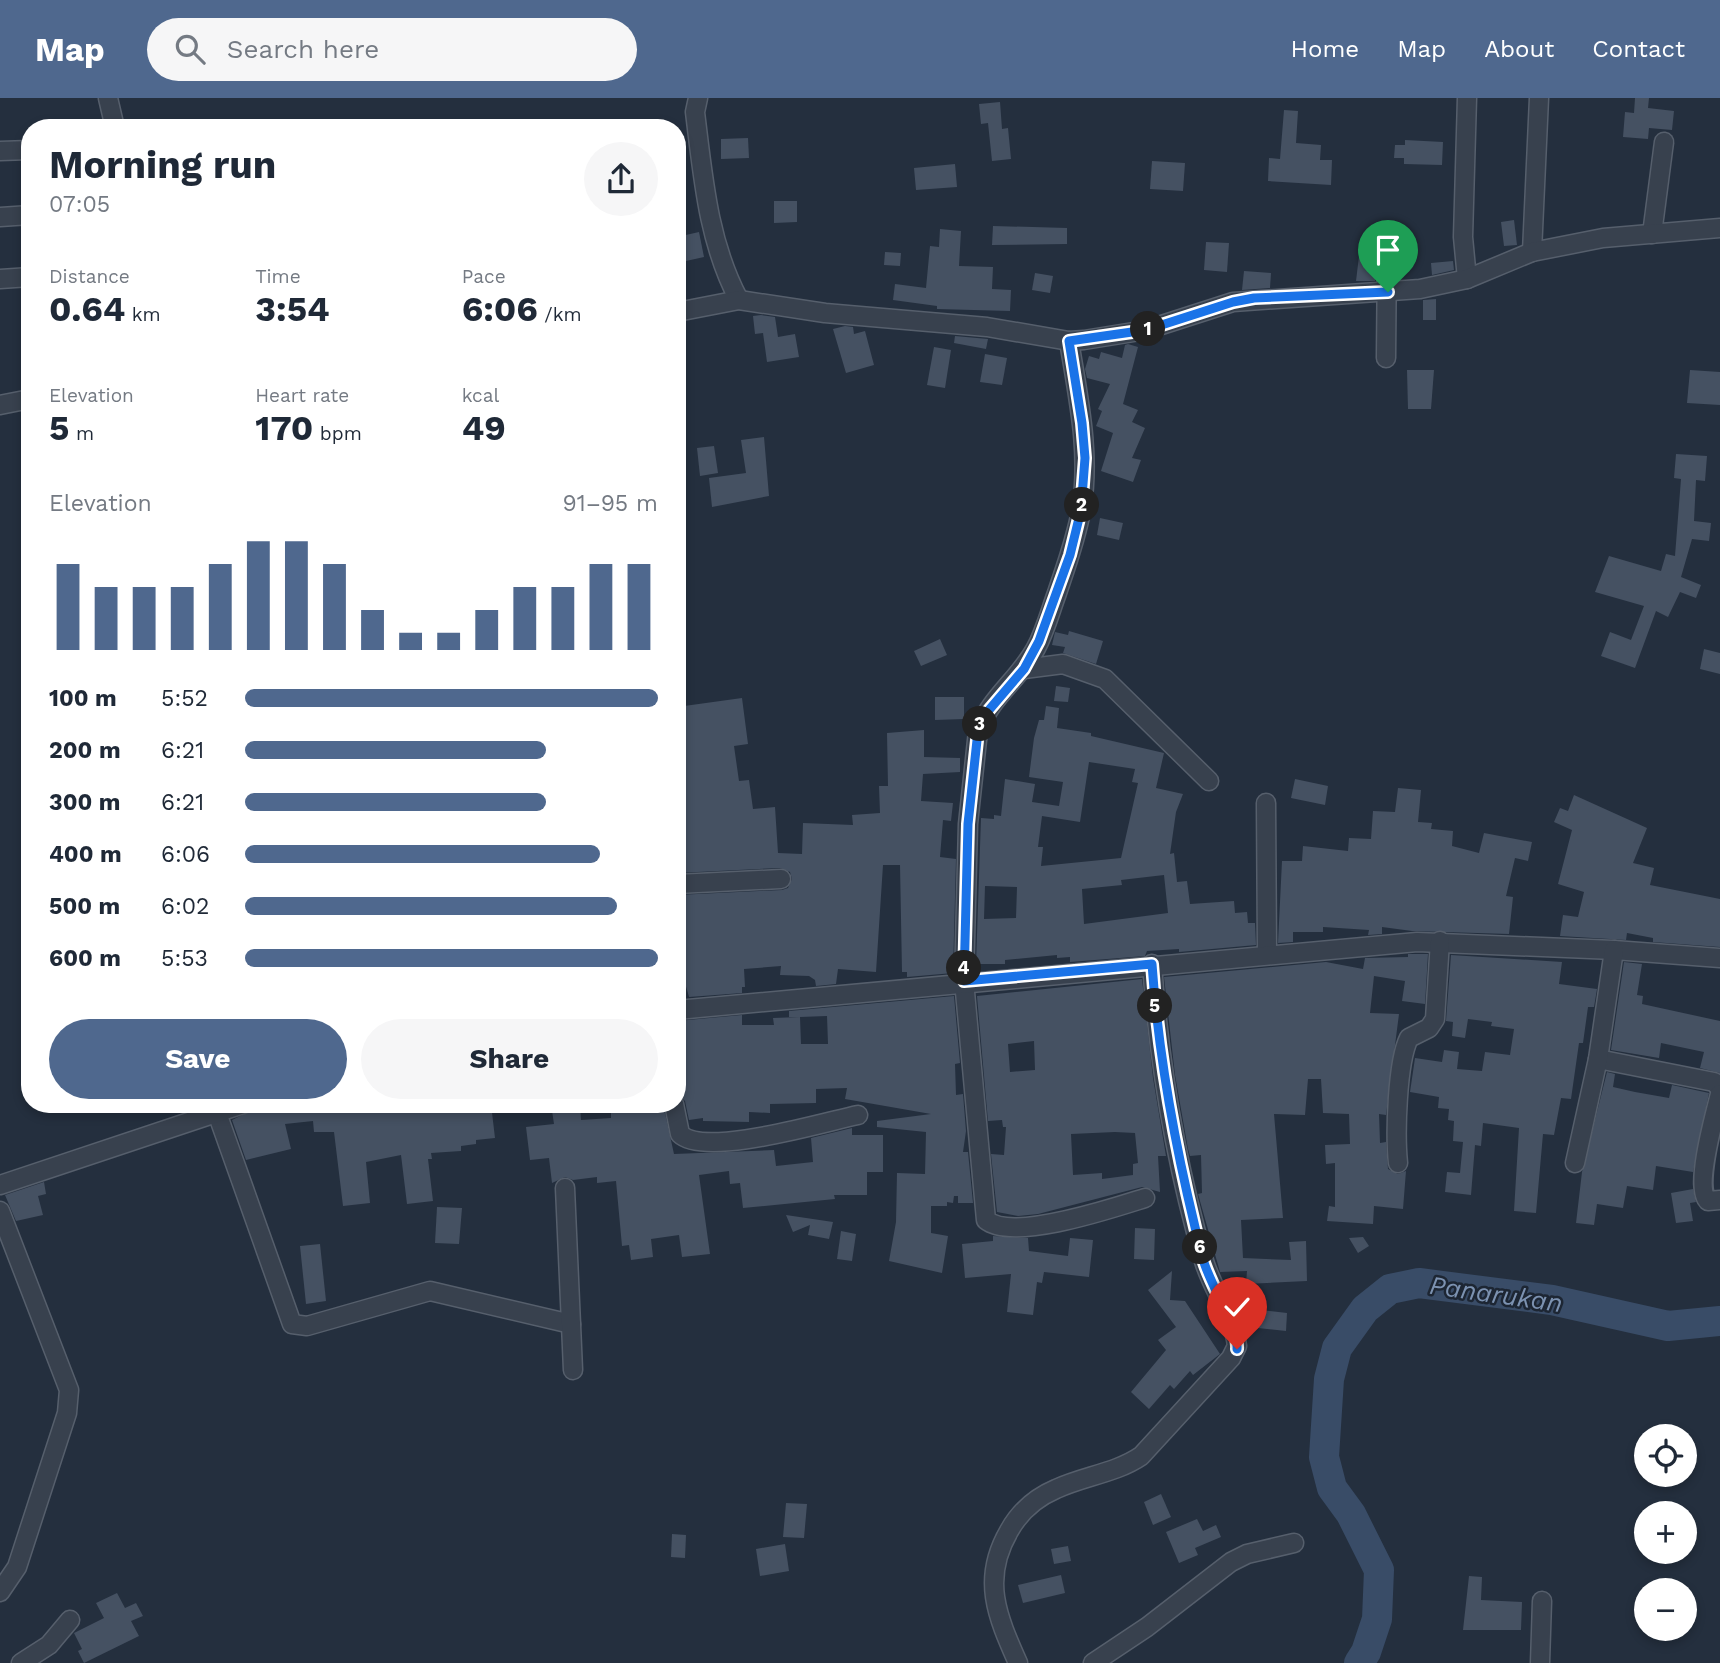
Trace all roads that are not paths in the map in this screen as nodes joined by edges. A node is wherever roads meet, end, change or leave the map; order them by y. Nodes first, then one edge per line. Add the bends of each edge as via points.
1 (108, 98) edge
2 (698, 98) edge
3 (1466, 98) edge
4 (1539, 98) edge
5 (113, 119) edge
6 (1664, 142) dead end
7 (21, 150) edge
8 (0, 151) edge
9 (21, 216) edge
10 (0, 217) edge
11 (1720, 228) edge
12 (1651, 234) junction
13 (1387, 248) dead end
14 (1532, 252) junction
15 (21, 278) edge
16 (0, 279) edge
17 (1467, 279) junction
18 (1388, 292) junction
19 (739, 300) junction
20 (686, 310) edge
21 (1069, 341) junction
22 (1386, 358) dead end
23 (21, 401) edge
24 (0, 405) edge
25 (1024, 669) junction
26 (1209, 781) dead end
27 (1266, 803) dead end
28 (781, 879) dead end
29 (686, 884) edge
30 (1440, 942) junction
31 (1614, 950) junction
32 (1268, 953) junction
33 (1720, 958) edge
34 (1152, 964) junction
35 (964, 981) junction
36 (686, 1009) edge
37 (1598, 1059) junction
38 (1720, 1088) edge
39 (1720, 1094) edge
40 (214, 1113) edge
41 (217, 1113) edge
42 (676, 1113) edge
43 (858, 1115) dead end
44 (1398, 1163) dead end
45 (1575, 1163) dead end
46 (0, 1185) edge
47 (565, 1188) dead end
48 (1144, 1198) dead end
49 (1720, 1200) edge
50 (0, 1211) edge
51 (571, 1324) junction
52 (573, 1370) dead end
53 (1294, 1543) dead end
54 (0, 1592) edge
55 (1542, 1601) dead end
56 (70, 1620) dead end
57 (21, 1663) edge
58 (1018, 1663) edge
59 (1093, 1663) edge
60 (1540, 1663) edge

1 - 5 street
2 - 19 street via 695,112 708,211
3 - 17 street via 1463,237
4 - 14 street
6 - 12 street
7 - 8 street
9 - 10 street
11 - 12 street
12 - 14 street
13 - 18 street
14 - 17 street
15 - 16 street
17 - 18 street
18 - 21 street via 1244,300 1146,330
18 - 22 street
19 - 20 street
19 - 21 street via 825,313 987,327
21 - 25 street via 1083,435 1081,510 1070,555
23 - 24 street
25 - 26 street via 1063,664 1105,679
25 - 35 street via 983,717 978,731 968,824
27 - 32 street
28 - 29 street
30 - 31 street
30 - 32 street
30 - 44 street via 1436,1019 1409,1038 1405,1052 1395,1136
31 - 33 street
31 - 37 street
32 - 34 street
34 - 35 street
34 - 58 street via 1157,1029 1177,1153 1204,1264 1237,1346 1141,1456 1041,1496 1016,1519 999,1549 992,1578 1003,1628
35 - 36 street
35 - 48 street via 988,1222 1056,1223
37 - 38 street via 1714,1082
37 - 45 street
39 - 49 street via 1703,1194 1707,1201
40 - 46 street
41 - 51 street via 292,1324 307,1326 430,1291
42 - 43 street via 680,1135 694,1140 758,1139
47 - 51 street
50 - 54 street via 69,1390 67,1413 17,1567
51 - 52 street
53 - 59 street via 1231,1562
55 - 60 street
56 - 57 street via 49,1645

